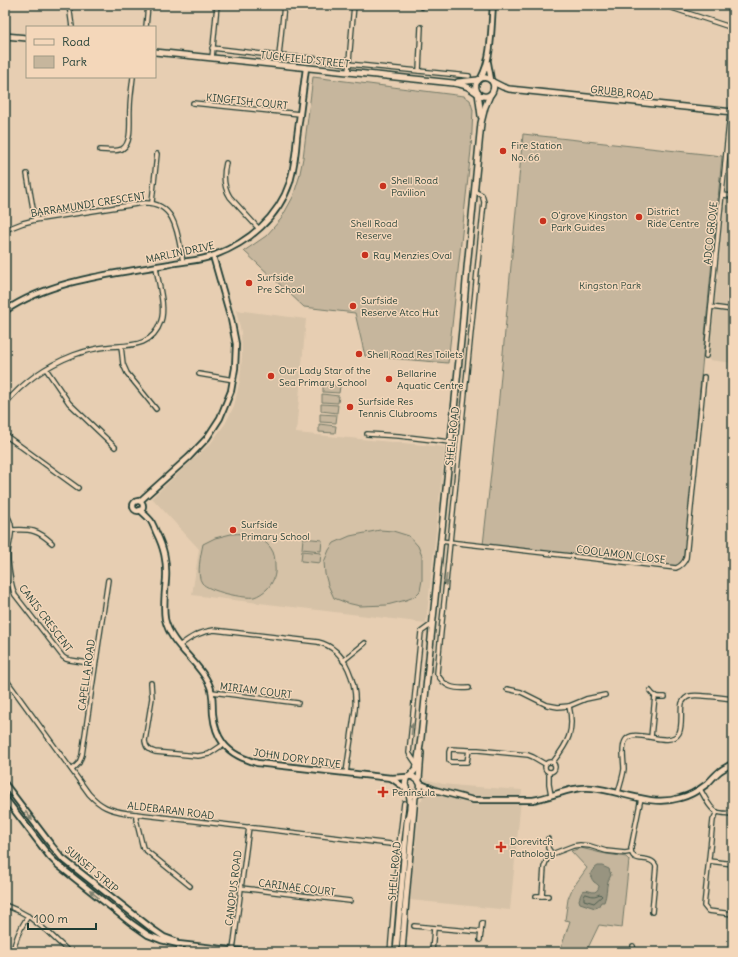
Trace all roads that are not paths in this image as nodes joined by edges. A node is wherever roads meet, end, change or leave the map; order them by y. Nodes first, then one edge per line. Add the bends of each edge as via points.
1 (69, 5) edge
2 (148, 5) edge
3 (217, 5) edge
4 (284, 5) edge
5 (354, 5) edge
6 (493, 5) edge
7 (663, 5) edge
8 (671, 6) edge
9 (5, 15) edge
10 (72, 26) edge
11 (146, 26) edge
12 (421, 27) dead end
13 (733, 28) edge
14 (6, 36) edge
15 (26, 38) edge
16 (212, 48) junction
17 (156, 52) edge
18 (279, 56) junction
19 (212, 58) junction
20 (488, 59) junction
21 (348, 64) junction
22 (306, 68) junction
23 (419, 71) junction
24 (348, 72) junction
25 (469, 76) dead end
26 (133, 78) edge
27 (480, 79) junction
28 (492, 80) junction
29 (453, 83) junction
30 (509, 89) junction
31 (478, 93) junction
32 (491, 94) junction
33 (193, 103) dead end
34 (732, 112) edge
35 (300, 114) junction
36 (481, 123) junction
37 (100, 150) dead end
38 (157, 154) dead end
39 (226, 163) dead end
40 (27, 174) dead end
41 (474, 191) junction
42 (722, 195) junction
43 (733, 196) edge
44 (152, 202) junction
45 (35, 220) junction
46 (259, 229) junction
47 (5, 230) edge
48 (213, 256) junction
49 (183, 262) junction
50 (156, 267) junction
51 (711, 307) junction
52 (733, 310) edge
53 (5, 311) edge
54 (121, 346) junction
55 (706, 356) dead end
56 (46, 368) junction
57 (199, 374) dead end
58 (704, 377) dead end
59 (234, 380) junction
60 (5, 404) edge
61 (156, 409) dead end
62 (367, 434) dead end
63 (5, 435) edge
64 (450, 442) junction
65 (115, 447) dead end
66 (78, 488) dead end
67 (140, 501) junction
68 (140, 510) junction
69 (5, 513) edge
70 (12, 530) junction
71 (440, 541) junction
72 (450, 542) junction
73 (52, 543) dead end
74 (108, 580) dead end
75 (432, 624) junction
76 (432, 630) junction
77 (440, 632) junction
78 (365, 643) dead end
79 (179, 646) junction
80 (343, 661) junction
81 (95, 664) junction
82 (5, 678) edge
83 (151, 683) dead end
84 (469, 688) dead end
85 (507, 690) dead end
86 (650, 691) dead end
87 (212, 692) junction
88 (605, 695) dead end
89 (655, 696) junction
90 (665, 697) dead end
91 (733, 699) edge
92 (298, 703) dead end
93 (569, 706) junction
94 (651, 737) junction
95 (421, 738) junction
96 (224, 744) junction
97 (469, 750) junction
98 (553, 762) junction
99 (733, 763) edge
100 (545, 764) junction
101 (417, 765) junction
102 (72, 770) junction
103 (549, 772) junction
104 (346, 773) junction
105 (409, 776) junction
106 (391, 778) junction
107 (420, 782) junction
108 (5, 784) edge
109 (700, 789) junction
110 (407, 790) junction
111 (435, 790) junction
112 (418, 793) junction
113 (618, 793) junction
114 (551, 795) junction
115 (5, 798) edge
116 (640, 798) junction
117 (404, 803) dead end
118 (717, 812) junction
119 (136, 814) junction
120 (733, 814) edge
121 (249, 827) junction
122 (548, 839) dead end
123 (399, 845) junction
124 (631, 852) junction
125 (552, 854) junction
126 (709, 861) junction
127 (733, 864) edge
128 (190, 886) dead end
129 (241, 888) junction
130 (404, 894) junction
131 (536, 896) dead end
132 (542, 896) junction
133 (548, 896) dead end
134 (350, 901) dead end
135 (5, 905) edge
136 (652, 912) dead end
137 (733, 914) edge
138 (28, 916) junction
139 (482, 923) dead end
140 (414, 926) dead end
141 (434, 928) junction
142 (481, 932) junction
143 (480, 940) dead end
144 (188, 945) junction
145 (633, 946) dead end
146 (233, 950) junction
147 (13, 952) edge
148 (69, 952) edge
149 (187, 952) edge
150 (249, 952) edge
151 (390, 952) edge
152 (396, 952) edge
153 (402, 952) edge
154 (432, 952) edge
155 (634, 952) edge

1 - 10 street
2 - 11 street
3 - 16 street
4 - 18 street
5 - 21 street
6 - 20 street
7 - 8 street
8 - 13 street
9 - 14 street
12 - 23 street
14 - 15 main road
16 - 18 street, TUCKFIELD STREET
16 - 19 street
17 - 19 main road, TUCKFIELD STREET
18 - 21 street, TUCKFIELD STREET
19 - 22 main road, TUCKFIELD STREET
20 - 27 street
20 - 28 street
21 - 23 street, TUCKFIELD STREET
21 - 24 street
22 - 24 main road, TUCKFIELD STREET
22 - 35 street, MARLIN DRIVE
23 - 25 street, TUCKFIELD STREET
24 - 29 main road, TUCKFIELD STREET
26 - 37 street via 129,110 130,128 126,144 120,150
27 - 28 main road via 486,77
27 - 29 main road, TUCKFIELD STREET
27 - 31 main road via 476,86
28 - 30 main road, GRUBB ROAD
28 - 32 main road via 494,87
29 - 31 main road, TUCKFIELD STREET via 469,87
30 - 32 main road, GRUBB ROAD
30 - 34 main road, GRUBB ROAD
31 - 32 main road via 484,96
31 - 36 main road, SHELL ROAD
32 - 36 main road, SHELL ROAD
33 - 35 street, KINGFISH COURT
34 - 42 street, ADCO GROVE
35 - 46 street, MARLIN DRIVE via 290,182 279,206
36 - 41 main road, SHELL ROAD
38 - 44 street
39 - 46 street via 223,178 226,191
40 - 45 street
41 - 64 main road, SHELL ROAD
41 - 72 street, SHELL ROAD via 482,195 484,202
42 - 43 street
42 - 51 street, ADCO GROVE
44 - 45 street, BARRAMUNDI CRESCENT
44 - 49 street, BARRAMUNDI CRESCENT via 168,212 173,219
45 - 47 street, BARRAMUNDI CRESCENT
46 - 48 street, MARLIN DRIVE via 235,246
48 - 49 street, MARLIN DRIVE
48 - 59 street via 234,332
49 - 50 street, MARLIN DRIVE
50 - 53 street, MARLIN DRIVE via 58,286
50 - 54 street via 163,312 158,328 147,339 134,345
51 - 52 street
51 - 55 street, ADCO GROVE
54 - 56 street via 98,348 74,355
54 - 61 street via 127,373
56 - 60 street
56 - 65 street via 69,403
57 - 59 street
58 - 72 street, COOLAMON CLOSE via 686,558 683,565 676,568
59 - 67 street via 226,406 207,438
62 - 64 street
63 - 66 street
64 - 71 main road, SHELL ROAD
67 - 68 street via 143,505
67 - 68 street via 135,501 133,506 136,511
68 - 79 street, JOHN DORY DRIVE via 151,522 163,546 167,570 165,619 170,633
69 - 70 street
70 - 73 street via 34,531
70 - 81 street, CANIS CRESCENT via 8,557 15,595 63,657
71 - 72 street, COOLAMON CLOSE
71 - 75 main road, SHELL ROAD
72 -> 77 street, SHELL ROAD
74 - 81 street, CAPELLA ROAD
75 - 76 main road, SHELL ROAD
101 -> 75 street via 409,753 421,632
76 - 77 street
76 - 95 main road, SHELL ROAD
77 - 84 street, SHELL ROAD via 437,674 450,686
78 - 80 street
79 - 80 street via 198,633 214,630 318,642 332,647
79 - 87 street, JOHN DORY DRIVE via 204,674
80 - 104 street via 354,684 355,701
81 - 102 street, CAPELLA ROAD via 82,755
82 - 102 street, ALDEBARAN ROAD
83 - 96 street via 152,698 146,741 149,750 198,756 209,754
85 - 93 street via 521,692 552,706
86 - 89 street
87 - 92 street, MIRIAM COURT
87 - 96 street, JOHN DORY DRIVE via 216,729
88 - 93 street
89 - 90 street
89 - 94 street
91 - 94 street via 689,696 682,702 678,735 669,739
93 - 98 street via 571,731 563,749
94 - 113 street via 633,736 625,742 624,769
95 - 101 main road, SHELL ROAD
95 - 107 main road, SHELL ROAD
96 - 104 street, JOHN DORY DRIVE via 236,755 257,763
97 - 97 street via 467,762 449,760 450,749
97 - 100 street via 528,755
98 - 100 street
98 - 103 street via 554,769
99 - 109 street
100 - 103 street
101 - 105 main road, SHELL ROAD
102 - 119 street, ALDEBARAN ROAD via 96,801 108,809
103 - 114 street
104 - 106 street, JOHN DORY DRIVE
105 - 106 street, JOHN DORY DRIVE
105 - 107 main road
105 - 110 main road via 404,782
106 - 110 street, JOHN DORY DRIVE
107 - 111 street
107 - 112 main road
108 -> 144 street, SUNSET STRIP via 62,858 164,937
109 - 116 street via 666,801
109 - 118 street
110 - 112 main road via 414,794
110 - 130 main road, SHELL ROAD via 411,804 407,822
111 - 112 street
111 - 114 street via 473,800 533,800
112 - 130 main road, SHELL ROAD
113 - 114 street via 592,788 568,790
113 - 116 street
144 -> 115 street, SUNSET STRIP via 161,940 131,924 58,865
116 - 124 street
117 - 123 street, SHELL ROAD
118 - 120 street
118 - 126 street via 713,820
119 - 121 street, ALDEBARAN ROAD
119 - 128 street via 143,848
121 - 123 street, ALDEBARAN ROAD
121 - 129 street, CANOPUS ROAD
122 - 125 street via 548,848
123 - 151 street, SHELL ROAD
124 - 125 street via 606,851 580,845
124 - 136 street via 636,858 651,860 656,866
125 - 132 street via 544,867
126 - 127 street
126 - 137 street via 705,908 708,911
129 - 134 street, CARINAE COURT
129 - 146 street, CANOPUS ROAD
130 - 152 main road, SHELL ROAD
130 - 153 main road, SHELL ROAD
131 - 132 street
132 - 133 street
135 - 138 street
138 - 147 street via 18,934
138 - 148 street
139 - 142 street
140 - 141 street
141 - 142 street
141 - 154 street
142 - 143 street
144 - 146 street, SUNSET STRIP
144 - 149 street
145 - 155 street
146 - 150 street, SUNSET STRIP

